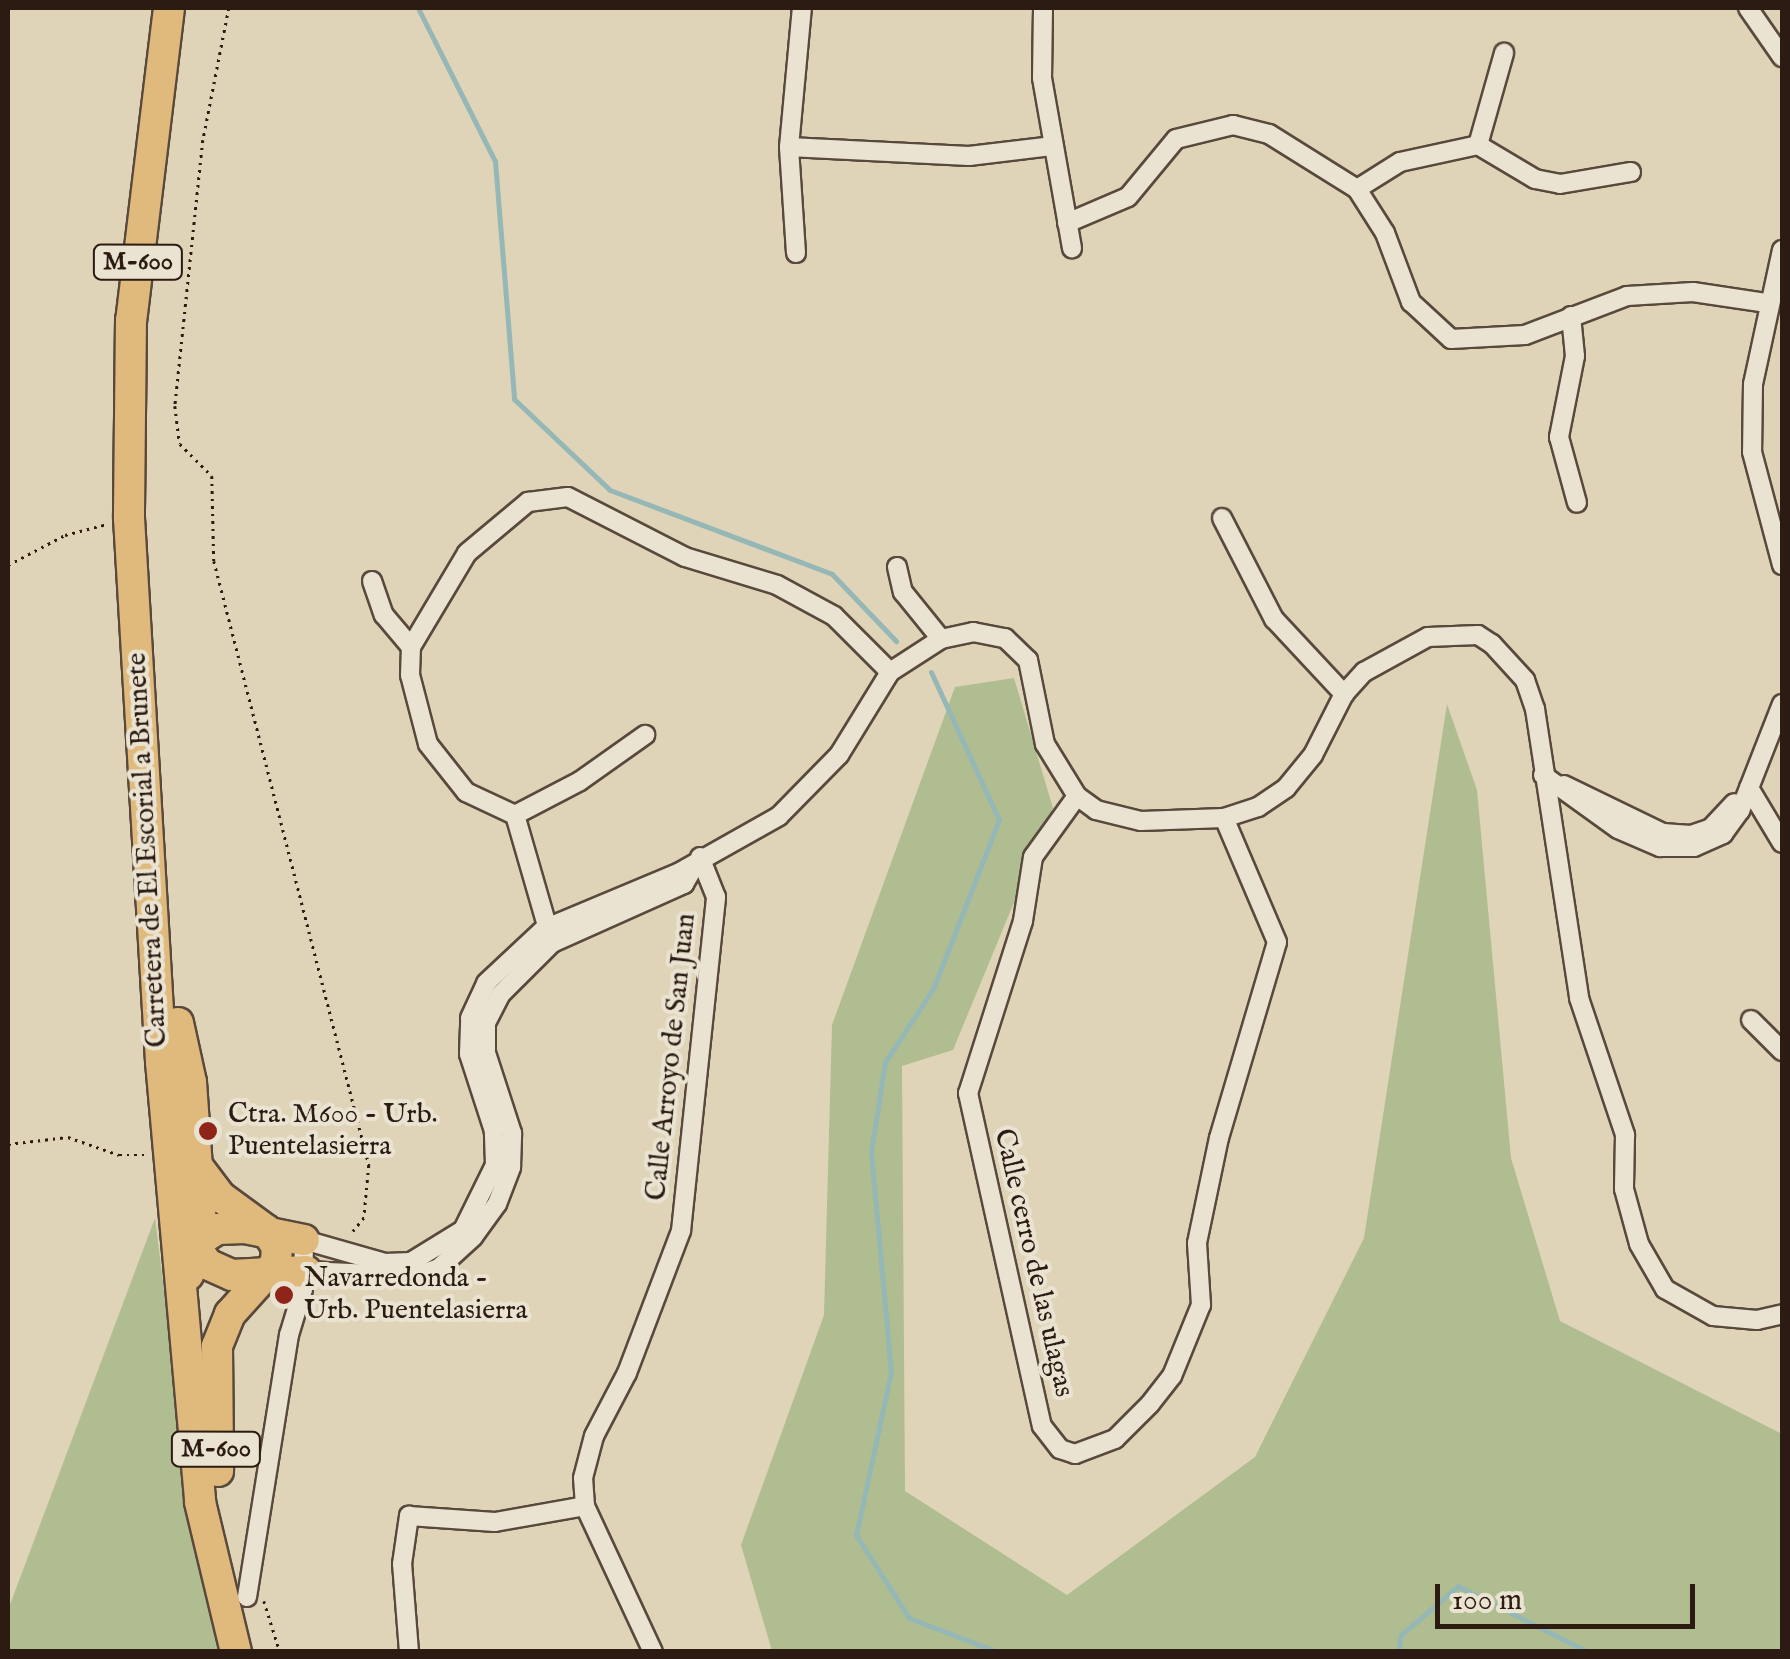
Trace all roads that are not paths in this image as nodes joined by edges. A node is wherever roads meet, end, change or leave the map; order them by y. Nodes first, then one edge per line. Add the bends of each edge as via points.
1 (169, 8) edge
2 (802, 8) edge
3 (1043, 8) edge
4 (1748, 8) edge
5 (1504, 53) dead end
6 (1782, 56) edge
7 (1478, 145) junction
8 (1052, 146) junction
9 (789, 147) junction
10 (1631, 172) dead end
11 (1357, 189) junction
12 (1067, 223) junction
13 (1072, 248) dead end
14 (1782, 250) edge
15 (796, 253) dead end
16 (1767, 302) junction
17 (1571, 316) junction
18 (1577, 503) dead end
19 (1222, 518) dead end
20 (1782, 565) edge
21 (897, 566) dead end
22 (372, 580) dead end
23 (136, 638) junction
24 (941, 639) junction
25 (410, 647) junction
26 (890, 672) junction
27 (1344, 694) junction
28 (1782, 704) edge
29 (645, 735) dead end
30 (1543, 775) junction
31 (1749, 788) junction
32 (1077, 796) junction
33 (515, 816) junction
34 (1224, 818) junction
35 (1782, 843) edge
36 (700, 857) junction
37 (548, 936) junction
38 (1751, 1020) dead end
39 (178, 1023) junction
40 (1782, 1051) edge
41 (160, 1062) junction
42 (198, 1167) junction
43 (266, 1230) junction
44 (304, 1240) junction
45 (195, 1243) junction
46 (306, 1271) junction
47 (263, 1277) junction
48 (1782, 1314) edge
49 (185, 1342) junction
50 (218, 1471) junction
51 (585, 1506) junction
52 (254, 1595) road end
53 (236, 1652) edge
54 (249, 1652) edge
55 (408, 1652) edge
56 (653, 1652) edge

1 - 23 highway, M-600 via 131,320 129,518
2 - 9 street
3 - 8 street via 1042,78
4 - 6 street
5 - 7 street
7 - 10 street via 1536,179 1560,184
7 - 11 street via 1400,162
8 - 9 street via 970,156
8 - 12 street
9 - 15 street
11 - 12 street via 1269,134 1233,125 1201,128 1176,139 1128,197
11 - 17 street via 1385,233 1411,302 1451,339 1525,335
12 - 13 street
14 - 16 street
16 - 17 street via 1693,292 1627,296
16 - 20 street via 1752,384 1752,452
17 - 18 street via 1575,356 1560,437
19 - 27 street via 1274,620
21 - 24 street via 903,592
22 - 25 street via 384,615
23 - 39 highway, Carretera de El Escorial a Brunete / M-600
23 - 41 highway, Carretera de El Escorial a Brunete / M-600
24 - 26 street
24 - 32 street via 991,634 1019,647 1028,660 1045,744
25 - 26 street via 467,553 528,502 568,497 645,540 834,616
25 - 33 street via 410,675 428,744 466,792
26 - 36 street via 839,755 780,816
27 - 30 street via 1394,652 1428,637 1478,635 1526,680
27 - 34 street via 1313,755 1286,788
28 - 31 street
29 - 33 street via 580,782
30 - 31 street via 1618,829 1660,848 1694,848 1724,834
30 - 48 street via 1579,998 1625,1135 1624,1189 1639,1244 1666,1289 1713,1316 1757,1320
31 - 35 street
32 - 34 street via 1129,819
32 - 34 street, Calle cerro de las ulagas via 1034,857 1022,921 968,1092 1042,1426 1060,1449 1075,1454 1116,1439 1150,1404 1172,1376 1201,1305 1197,1243 1219,1138 1278,942
33 - 37 street
36 - 37 street via 684,884
36 - 51 street, Calle Arroyo de San Juan via 716,897 682,1231 594,1436 583,1478
37 - 44 street via 486,983 470,1018 468,1054 494,1132 495,1166 464,1230 411,1262
37 - 46 street via 486,1023 486,1054 512,1132 510,1167 497,1204 439,1268 416,1276
38 - 40 street
39 - 42 highway
39 - 45 highway, Carretera de El Escorial a Brunete / M-600
41 - 45 highway via 172,1095 185,1231
41 - 49 highway, Carretera de El Escorial a Brunete / M-600
42 - 43 highway via 221,1198
42 - 45 highway via 201,1226
43 - 44 highway
43 - 45 highway via 217,1229
43 - 47 highway via 277,1247 276,1263
44 - 46 street
45 - 47 highway via 207,1264
45 - 49 highway via 186,1259 192,1313
45 - 50 highway, Carretera de El Escorial a Brunete / M-600
46 - 47 highway
46 - 52 street
47 - 50 highway via 230,1314 217,1346
49 - 53 highway, Carretera de El Escorial a Brunete / M-600 via 200,1502
50 - 54 highway, Carretera de El Escorial a Brunete / M-600 via 230,1578
51 - 55 street via 494,1522 409,1516 402,1564
51 - 56 street, Calle Arroyo de San Juan

